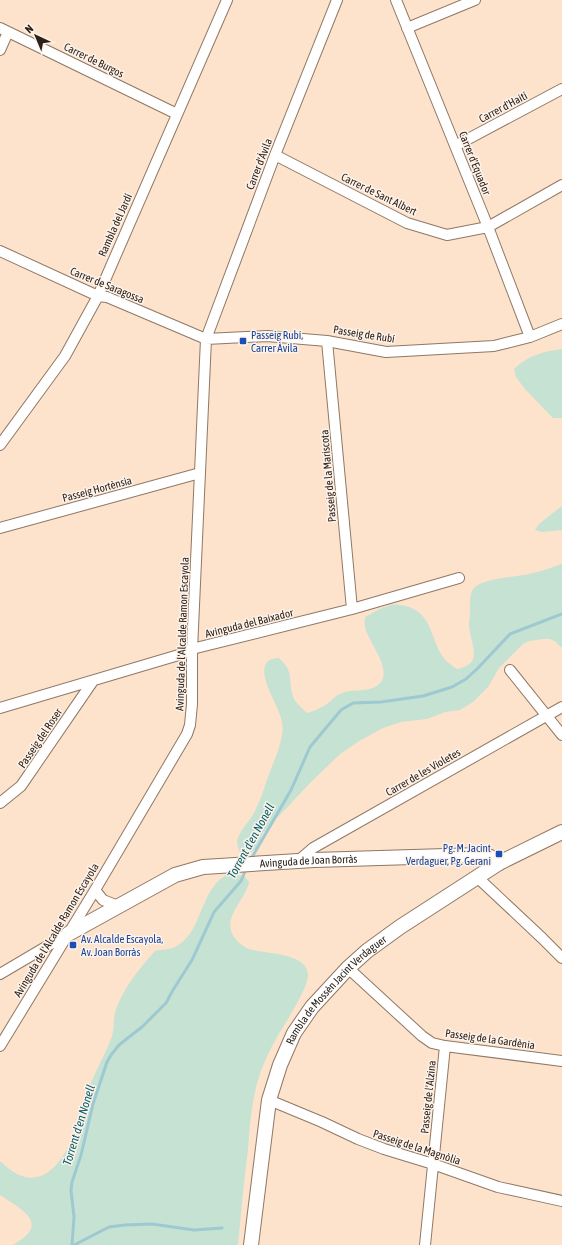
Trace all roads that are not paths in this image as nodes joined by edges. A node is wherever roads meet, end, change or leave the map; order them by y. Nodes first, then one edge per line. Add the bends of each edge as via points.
1 (227, 0) edge
2 (337, 0) edge
3 (396, 0) edge
4 (475, 0) edge
5 (408, 28) junction
6 (4, 30) edge
7 (0, 50) edge
8 (562, 89) edge
9 (177, 114) junction
10 (455, 146) junction
11 (275, 155) junction
12 (562, 185) edge
13 (488, 227) junction
14 (0, 251) edge
15 (98, 296) junction
16 (562, 324) edge
17 (530, 337) junction
18 (206, 339) junction
19 (328, 341) junction
20 (0, 446) edge
21 (200, 473) junction
22 (0, 528) edge
23 (459, 578) dead end
24 (352, 609) junction
25 (192, 650) junction
26 (510, 670) dead end
27 (93, 681) junction
28 (562, 707) edge
29 (0, 708) edge
30 (546, 716) junction
31 (562, 735) edge
32 (0, 802) edge
33 (562, 832) edge
34 (298, 861) junction
35 (499, 863) junction
36 (477, 877) junction
37 (95, 890) junction
38 (118, 906) junction
39 (68, 934) junction
40 (36, 953) junction
41 (562, 958) edge
42 (48, 968) junction
43 (348, 968) junction
44 (0, 974) edge
45 (0, 1046) edge
46 (445, 1046) junction
47 (562, 1061) edge
48 (269, 1100) junction
49 (433, 1164) junction
50 (562, 1201) edge
51 (251, 1245) edge
52 (425, 1245) edge

1 - 9 street, Rambla del Jardí
2 - 11 street, Carrer d'Àvila
3 - 5 street, Carrer d'Equador
4 - 5 street
5 - 10 street, Carrer d'Equador
6 - 7 street
6 - 9 street, Carrer de Burgos
8 - 10 street, Carrer d'Haití
9 - 15 street, Rambla del Jardí
10 - 13 street, Carrer d'Equador
11 - 13 street, Carrer de Sant Albert via 407,223 447,235
11 - 18 street, Carrer d'Àvila
12 - 13 street, Carrer de Sant Albert
13 - 17 street, Carrer d'Equador
14 - 15 street, Carrer de Saragossa
15 - 18 street, Carrer de Saragossa via 107,297
15 - 20 street, Rambla del Jardí via 65,356
16 - 17 street, Passeig de Rubí
17 - 19 street, Passeig de Rubí via 494,346 386,352
18 - 19 street, Passeig de Rubí via 267,336
18 - 21 street, Avinguda de l'Alcalde Ramon Escayola
19 - 24 street, Passeig de la Mariscota
21 - 22 street, Passeig Hortènsia
21 - 25 street, Avinguda de l'Alcalde Ramon Escayola
23 - 24 street, Avinguda del Baixador
24 - 25 street, Avinguda del Baixador
25 - 27 street, Avinguda del Baixador
25 - 37 street, Avinguda de l'Alcalde Ramon Escayola via 192,704 187,734
26 - 30 street
27 - 29 street, Avinguda del Baixador
27 - 32 street, Passeig del Roser via 21,786
28 - 30 street, Carrer de les Violetes
30 - 31 street
30 - 34 street, Carrer de les Violetes via 313,848
33 - 35 street, Rambla de Mossèn Jacint Verdaguer
34 - 35 street, Avinguda de Joan Borràs via 487,855
34 - 38 street, Avinguda de Joan Borràs via 203,867 175,875
35 - 36 street, Rambla de Mossèn Jacint Verdaguer
36 - 41 street
36 - 43 street, Rambla de Mossèn Jacint Verdaguer via 400,927
37 - 38 street via 103,900
37 - 39 street, Avinguda de l'Alcalde Ramon Escayola
38 - 39 street, Avinguda de Joan Borràs
39 - 40 street, Avinguda de Joan Borràs
39 - 42 street, Avinguda de l'Alcalde Ramon Escayola
40 - 42 street via 45,960
40 - 44 street, Avinguda de Joan Borràs
42 - 45 street, Avinguda de l'Alcalde Ramon Escayola
43 - 46 street, Passeig de la Gardènia via 422,1036 432,1043
43 - 48 street, Rambla de Mossèn Jacint Verdaguer via 312,1007 294,1033
46 - 47 street, Passeig de la Gardènia
46 - 49 street, Passeig de l'Alzina
48 - 49 street, Passeig de la Magnòlia via 358,1140
48 - 51 street, Rambla de Mossèn Jacint Verdaguer
49 - 50 street, Passeig de la Magnòlia via 498,1187
49 - 52 street, Passeig de l'Alzina

